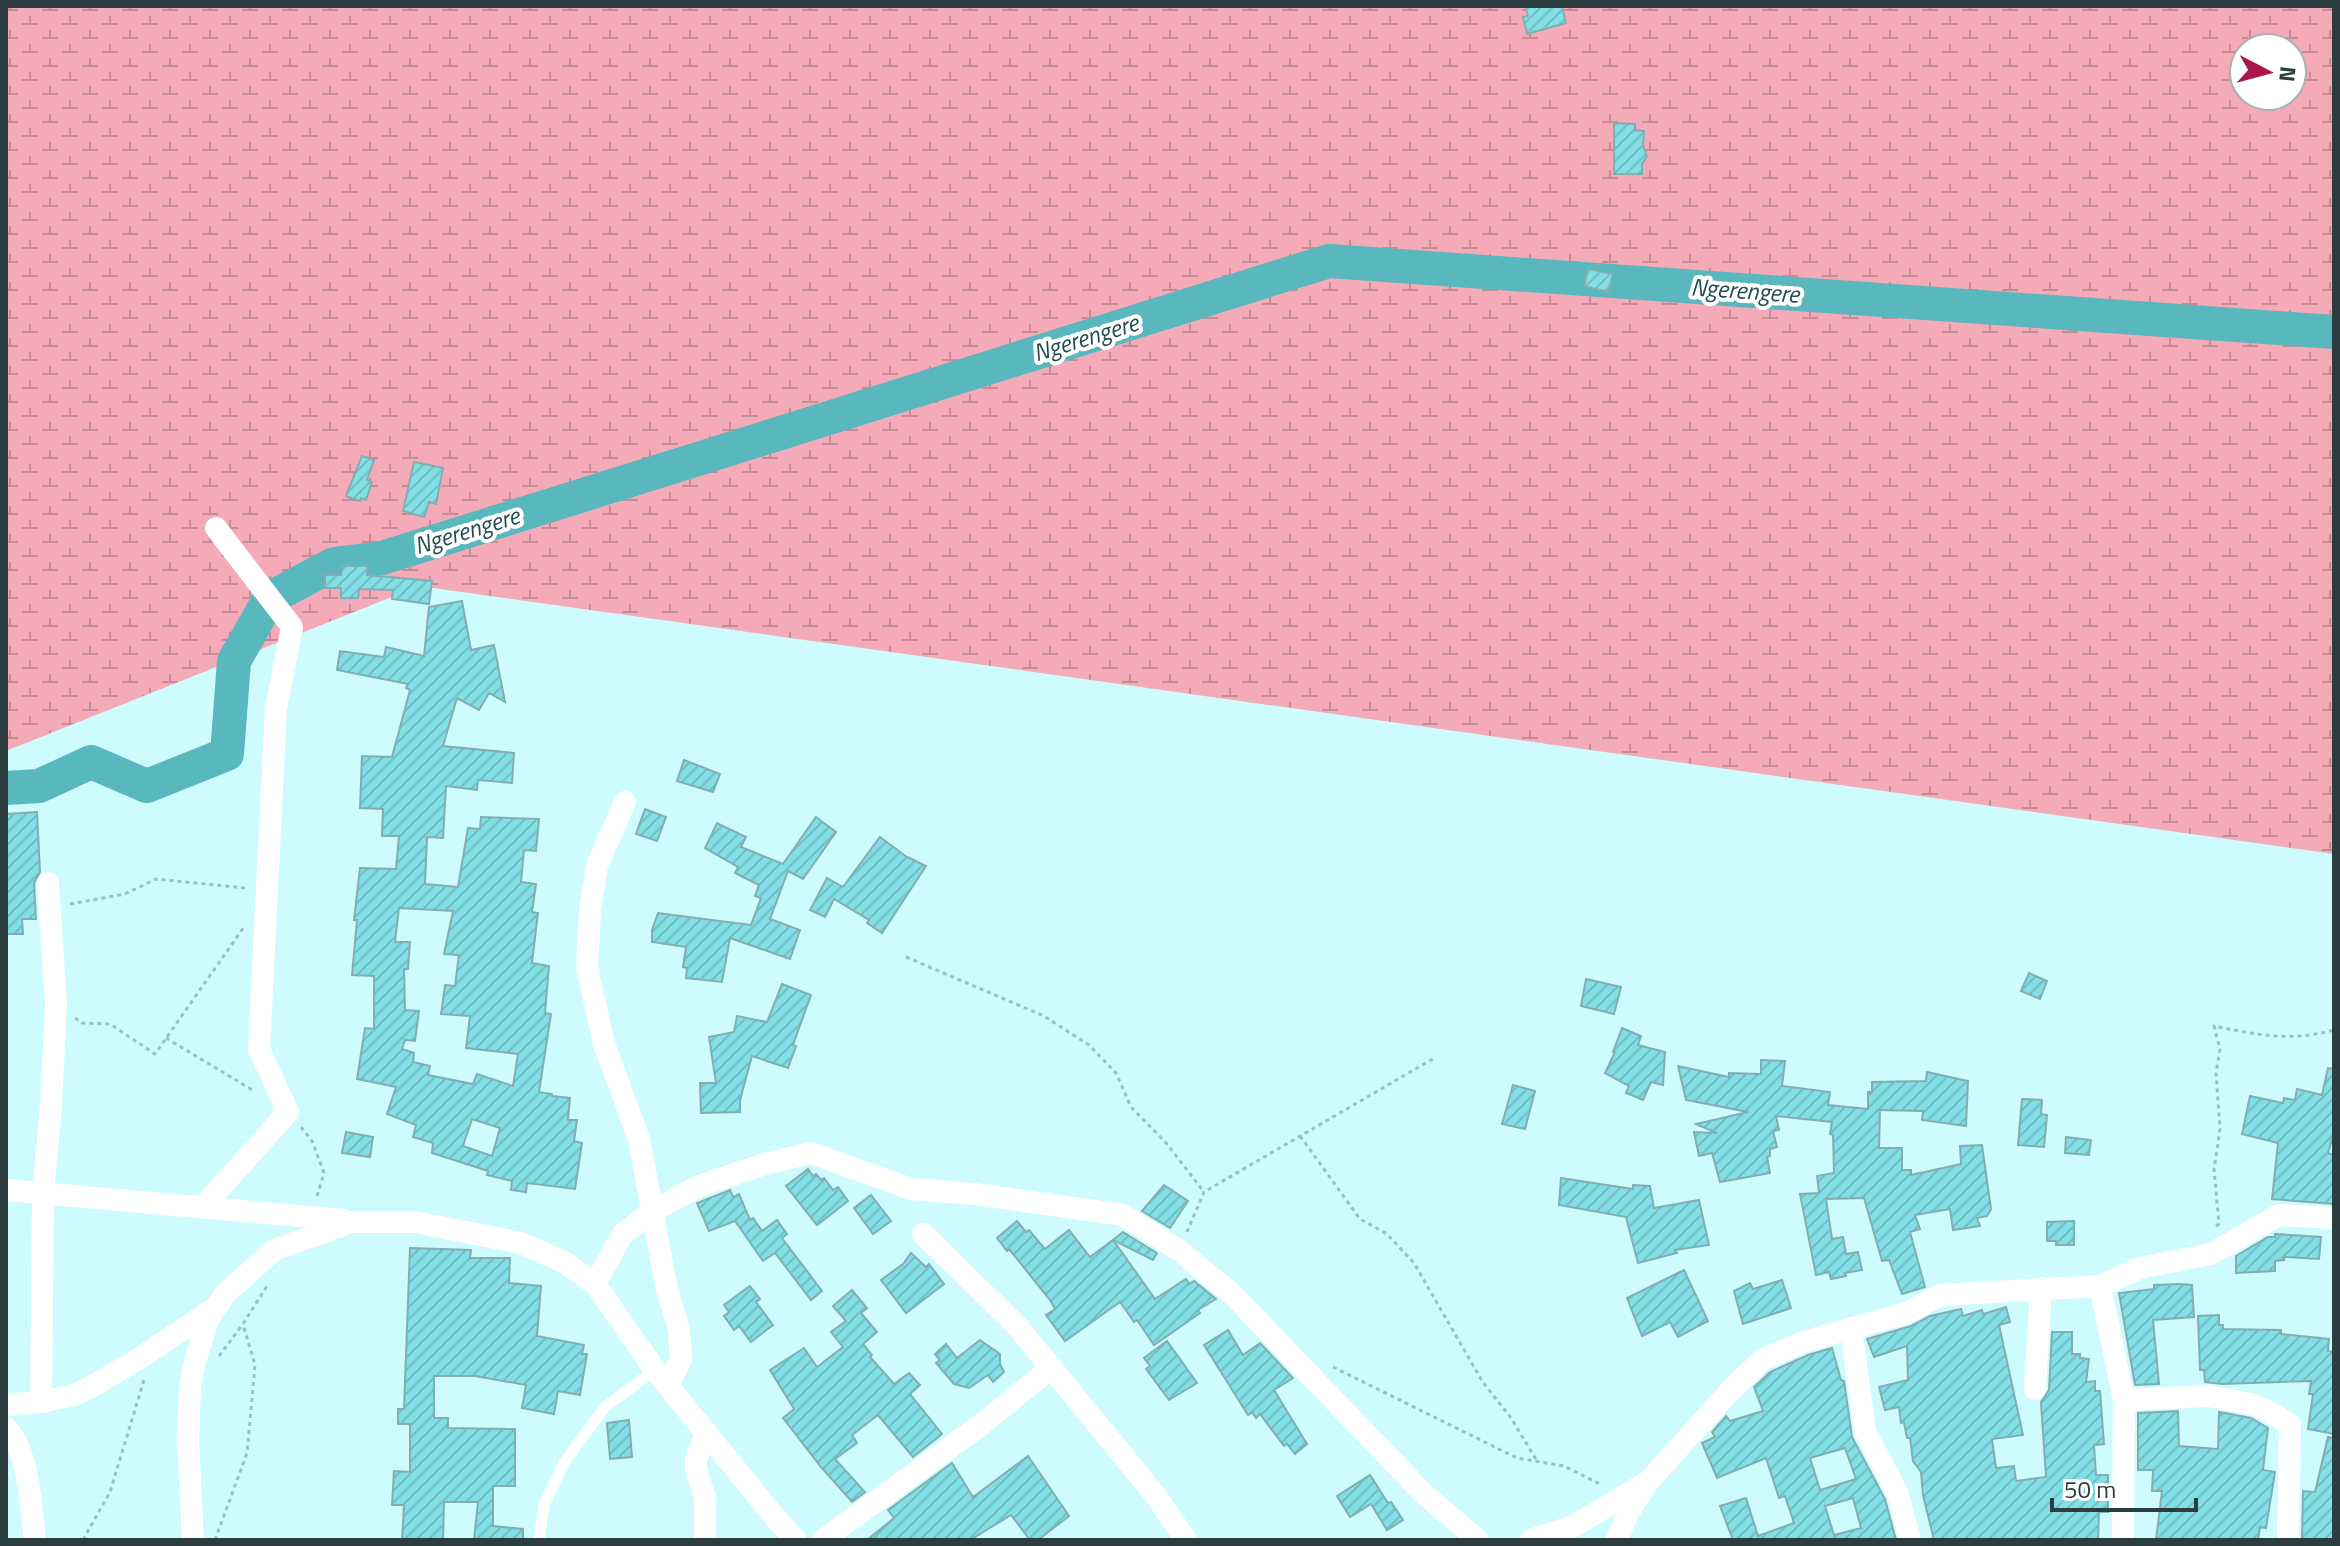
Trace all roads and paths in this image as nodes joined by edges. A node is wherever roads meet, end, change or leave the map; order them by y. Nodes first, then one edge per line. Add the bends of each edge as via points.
1 (216, 528) dead end
2 (625, 802) dead end
3 (48, 883) dead end
4 (263, 890) junction
5 (50, 908) junction
6 (243, 928) dead end
7 (906, 957) dead end
8 (56, 1005) junction
9 (2334, 1030) edge
10 (1436, 1057) dead end
11 (1300, 1136) junction
12 (6, 1190) edge
13 (43, 1192) junction
14 (1204, 1192) junction
15 (204, 1206) junction
16 (653, 1211) junction
17 (2334, 1218) edge
18 (352, 1222) junction
19 (2208, 1233) dead end
20 (923, 1234) dead end
21 (1180, 1251) junction
22 (273, 1276) dead end
23 (595, 1284) junction
24 (2100, 1286) junction
25 (2041, 1288) junction
26 (217, 1307) junction
27 (1851, 1328) junction
28 (149, 1352) junction
29 (1332, 1367) dead end
30 (1051, 1368) junction
31 (662, 1378) junction
32 (2035, 1389) dead end
33 (2124, 1400) junction
34 (41, 1402) junction
35 (6, 1405) edge
36 (6, 1428) edge
37 (706, 1432) junction
38 (1537, 1461) junction
39 (1612, 1481) dead end
40 (1649, 1481) junction
41 (1618, 1539) edge
42 (35, 1540) edge
43 (83, 1540) edge
44 (193, 1540) edge
45 (215, 1540) edge
46 (539, 1540) edge
47 (705, 1540) edge
48 (796, 1540) edge
49 (823, 1540) edge
50 (1186, 1540) edge
51 (1478, 1540) edge
52 (1531, 1540) edge
53 (1910, 1540) edge
54 (2123, 1540) edge
55 (2288, 1540) edge

1 - 4 street via 292,627 276,708
2 - 16 street via 597,866 587,967 604,1044 639,1139
3 - 5 street
4 - 5 path via 156,879 125,894
4 - 15 street via 259,1049 288,1112
5 - 8 street
6 - 8 path via 155,1054 110,1024 82,1023
7 - 14 path via 1044,1016 1089,1045 1116,1073 1131,1107
8 - 13 street
9 - 19 path via 2306,1037 2265,1036 2214,1026 2220,1049 2214,1169 2219,1224
10 - 11 path
11 - 14 path
11 - 38 path via 1360,1219 1387,1234 1414,1263 1482,1381
12 - 13 street
13 - 15 street
13 - 34 street
14 - 21 path
15 - 18 street
16 - 21 street via 699,1186 811,1153 911,1189 1123,1215
16 - 23 street via 622,1235
16 - 31 street via 681,1344 681,1359
17 - 24 street via 2279,1215 2211,1254 2140,1268
18 - 23 street via 415,1222 521,1243 564,1262
18 - 26 street via 274,1250
20 - 30 street via 1018,1327
21 - 51 street via 1232,1294 1424,1494
22 - 45 path via 243,1324 255,1365 247,1453
23 - 31 street
24 - 25 street
24 - 33 street
25 - 27 street via 1940,1295 1907,1313
25 - 32 street
26 - 28 street
26 - 44 street via 201,1338 190,1387
27 - 40 street via 1762,1360
27 - 53 street via 1865,1431 1898,1494
28 - 34 street via 74,1395
28 - 43 path via 110,1492
29 - 38 path via 1517,1458
30 - 49 street
30 - 50 street
31 - 37 street
31 - 46 lane via 605,1407 565,1461 544,1505
33 - 54 street
33 - 55 street via 2209,1396 2256,1405 2290,1424
34 - 35 street
36 - 42 street via 26,1474
37 - 47 street via 696,1460 705,1498
37 - 48 street
38 - 39 path via 1564,1466 1600,1486
40 - 41 street
40 - 52 street via 1574,1526

